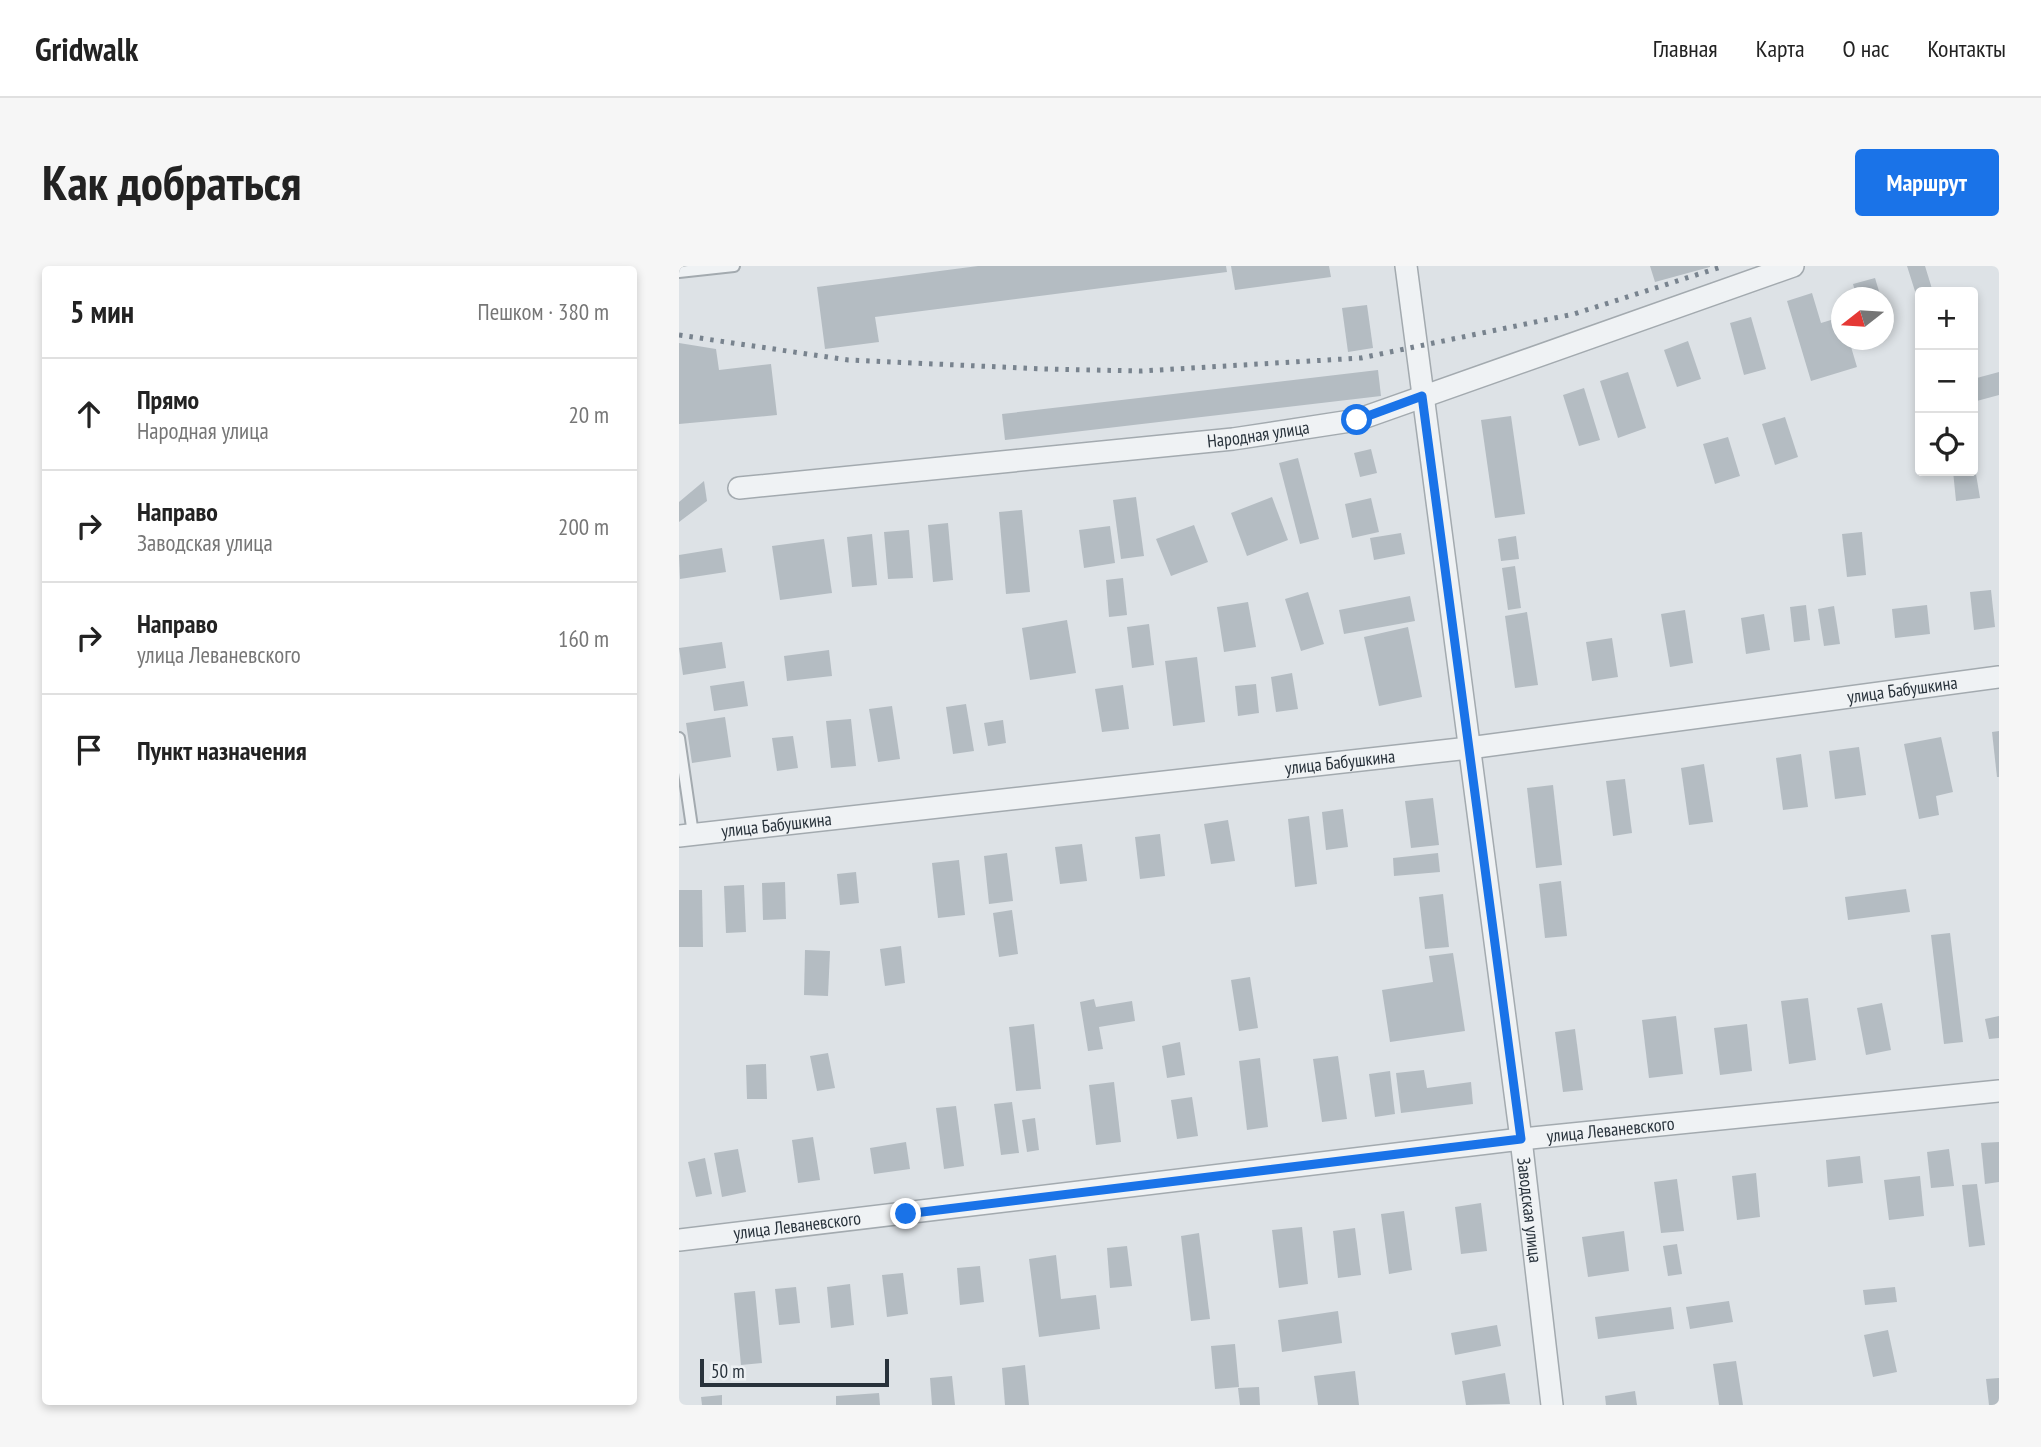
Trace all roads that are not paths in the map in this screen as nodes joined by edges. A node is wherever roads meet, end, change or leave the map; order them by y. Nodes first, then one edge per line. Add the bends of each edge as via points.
1 (734, 266) edge
2 (1406, 266) edge
3 (1793, 266) edge
4 (679, 272) edge
5 (1422, 396) junction
6 (739, 488) dead end
7 (1999, 677) edge
8 (679, 738) edge
9 (1469, 748) junction
10 (686, 835) edge
11 (1999, 1091) edge
12 (1521, 1139) junction
13 (679, 1240) edge
14 (1552, 1405) edge

1 - 4 lane
2 - 5 street, Заводская улица
3 - 5 street, Народная улица
5 - 6 street, Народная улица via 1357,420 1233,439
5 - 9 street, Заводская улица
7 - 9 street, улица Бабушкина
8 - 10 lane
9 - 10 street, улица Бабушкина
9 - 12 street, Заводская улица
11 - 12 street, улица Леваневского
12 - 13 street, улица Леваневского
12 - 14 street, Заводская улица

